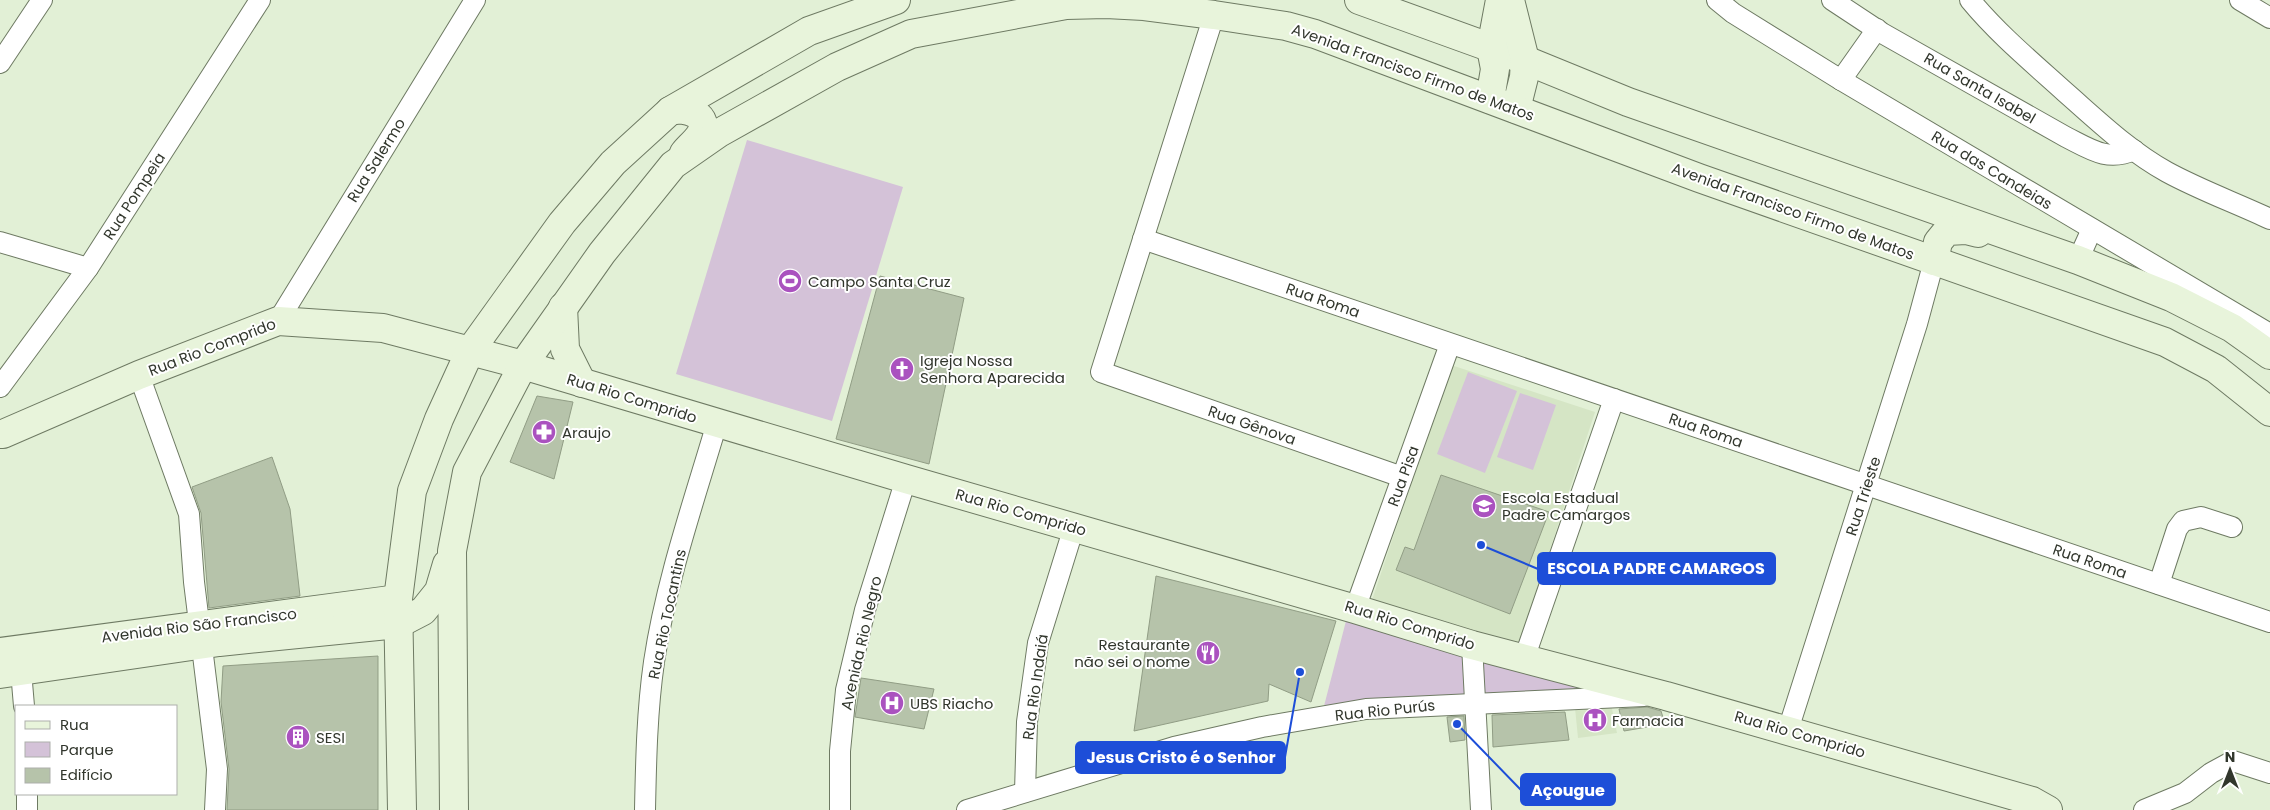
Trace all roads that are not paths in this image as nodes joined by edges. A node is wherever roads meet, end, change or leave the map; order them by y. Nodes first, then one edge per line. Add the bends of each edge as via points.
1 (42, 0) edge
2 (260, 0) edge
3 (475, 0) edge
4 (896, 0) edge
5 (1359, 0) edge
6 (1500, 0) edge
7 (1510, 0) edge
8 (1718, 0) edge
9 (1832, 0) edge
10 (1970, 0) edge
11 (2240, 0) edge
12 (1214, 15) junction
13 (2270, 18) edge
14 (1877, 29) junction
15 (1491, 48) junction
16 (1526, 60) junction
17 (0, 63) edge
18 (1841, 80) junction
19 (1490, 99) junction
20 (1516, 108) junction
21 (670, 110) junction
22 (2134, 150) junction
23 (673, 165) junction
24 (2270, 219) edge
25 (2092, 229) junction
26 (1142, 239) junction
27 (0, 242) edge
28 (2029, 244) junction
29 (2078, 260) junction
30 (1934, 261) junction
31 (88, 268) junction
32 (563, 306) junction
33 (278, 320) junction
34 (2270, 334) edge
35 (1450, 344) junction
36 (470, 351) junction
37 (2270, 355) edge
38 (523, 364) junction
39 (139, 375) junction
40 (582, 383) junction
41 (0, 387) edge
42 (1614, 399) junction
43 (2270, 412) edge
44 (717, 423) junction
45 (1, 434) edge
46 (1402, 477) junction
47 (906, 479) junction
48 (1866, 485) junction
49 (1074, 527) junction
50 (2232, 527) dead end
51 (452, 551) junction
52 (2159, 584) junction
53 (1355, 609) junction
54 (398, 612) junction
55 (2270, 622) edge
56 (200, 635) junction
57 (1472, 644) junction
58 (0, 652) edge
59 (1524, 659) junction
60 (10, 673) edge
61 (1666, 696) junction
62 (1476, 702) junction
63 (24, 705) edge
64 (1788, 730) junction
65 (2270, 773) edge
66 (1025, 792) junction
67 (27, 795) edge
68 (27, 810) edge
69 (215, 810) edge
70 (402, 810) edge
71 (454, 810) edge
72 (645, 810) edge
73 (840, 810) edge
74 (967, 810) edge
75 (1481, 810) edge
76 (2048, 810) edge
77 (2144, 810) edge

1 - 17 street
2 - 31 street, Rua Pompeia
3 - 33 street, Rua Salermo
4 - 21 street via 809,31
5 - 15 street
6 - 15 street
7 - 16 street
8 - 18 street, Rua das Candeias via 1733,13
9 - 14 street, Rua Santa Isabel
10 - 22 street via 2038,68
11 - 13 street
12 - 19 street, Avenida Francisco Firmo de Matos via 1286,26 1315,34
12 - 23 street, Avenida Francisco Firmo de Matos via 1144,6 1066,5 911,34 837,66 719,134
12 - 26 street
14 - 18 street
14 - 22 street, Rua Santa Isabel via 2096,152 2121,156
15 - 16 street
15 - 19 street via 1495,69
16 - 20 street
16 - 28 street via 1628,102
18 - 25 street, Rua das Candeias
19 - 20 street, Avenida Francisco Firmo de Matos
20 - 30 street, Avenida Francisco Firmo de Matos via 1699,178
21 - 23 street via 682,108 693,111 703,124 701,134
21 - 36 street via 613,163 562,223
22 - 24 street via 2166,172
23 - 32 street, Avenida Francisco Firmo de Matos
25 - 29 street
25 - 34 street, Rua das Candeias
26 - 35 street, Rua Roma
26 - 46 street, Rua Gênova via 1101,372
27 - 31 street
28 - 29 street
28 - 30 street via 1966,230 1947,231 1938,242
29 - 37 street via 2171,297 2232,328
30 - 43 street, Avenida Francisco Firmo de Matos via 2165,342 2216,369
30 - 48 street, Rua Trieste
31 - 41 street, Rua Pompeia
32 - 38 street, Avenida Francisco Firmo de Matos
32 - 40 street via 565,348
33 - 36 street, Rua Rio Comprido via 382,328
33 - 39 street, Rua Rio Comprido
35 - 42 street, Rua Roma
35 - 46 street, Rua Pisa
36 - 38 street, Rua Rio Comprido
36 - 54 street via 439,418 412,491
38 - 40 street, Rua Rio Comprido
38 - 51 street, Avenida Francisco Firmo de Matos via 467,472
39 - 45 street, Rua Rio Comprido
39 - 56 street via 189,514
40 - 44 street, Rua Rio Comprido
42 - 48 street, Rua Roma
42 - 59 street
44 - 47 street, Rua Rio Comprido
44 - 72 street, Rua Rio Tocantins via 672,577 654,660 646,739
46 - 53 street, Rua Pisa
47 - 49 street, Rua Rio Comprido
47 - 73 street, Avenida Rio Negro via 865,610 846,690 840,751
48 - 52 street, Rua Roma
48 - 64 street, Rua Trieste
49 - 53 street, Rua Rio Comprido
49 - 66 street, Rua Rio Indaiá via 1038,643 1027,722
50 - 52 street via 2201,517 2183,521 2177,529
51 - 54 street via 439,591 423,611
51 - 71 street, Avenida Francisco Firmo de Matos
52 - 55 street, Rua Roma
53 - 57 street, Rua Rio Comprido
54 - 56 street, Avenida Rio São Francisco
54 - 70 street
56 - 58 street, Avenida Rio São Francisco
56 - 60 street, Avenida Rio São Francisco
56 - 69 street via 216,769
57 - 59 street, Rua Rio Comprido
57 - 62 street
59 - 61 street, Rua Rio Comprido
60 - 63 street
61 - 62 street, Rua Rio Purús
61 - 64 street, Rua Rio Comprido
62 - 66 street, Rua Rio Purús via 1366,709 1262,727 1174,747
62 - 75 street
64 - 76 street, Rua Rio Comprido via 2032,801
65 - 77 street via 2233,761 2211,772 2185,793
66 - 74 street, Rua Rio Purús
67 - 68 street

